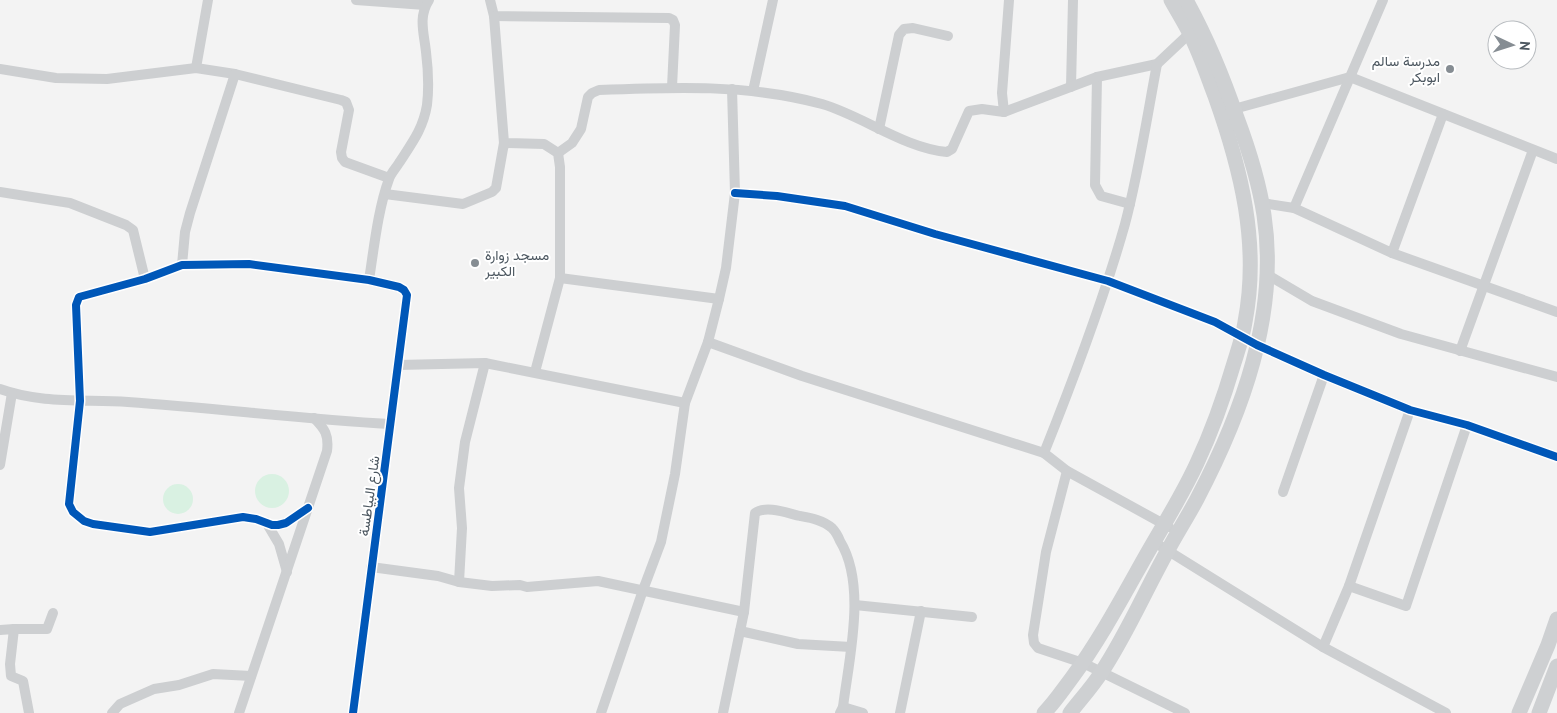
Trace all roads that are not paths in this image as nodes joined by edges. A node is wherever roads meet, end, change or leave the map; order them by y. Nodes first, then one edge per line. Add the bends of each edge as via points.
1 (208, 0) edge
2 (356, 0) edge
3 (490, 0) edge
4 (773, 0) edge
5 (1009, 0) edge
6 (1073, 0) edge
7 (1171, 0) edge
8 (1186, 0) edge
9 (1383, 0) edge
10 (427, 3) edge
11 (494, 16) junction
12 (1190, 33) junction
13 (948, 36) dead end
14 (1157, 64) junction
15 (196, 68) junction
16 (0, 69) edge
17 (235, 74) junction
18 (1097, 77) junction
19 (1350, 77) junction
20 (672, 87) junction
21 (1071, 87) junction
22 (732, 89) junction
23 (752, 91) junction
24 (1234, 109) junction
25 (1004, 112) junction
26 (1443, 114) junction
27 (879, 129) junction
28 (504, 143) junction
29 (1533, 150) junction
30 (558, 153) junction
31 (1557, 159) edge
32 (389, 178) junction
33 (0, 192) edge
34 (735, 193) junction
35 (385, 194) junction
36 (1262, 203) junction
37 (1130, 204) junction
38 (1294, 208) junction
39 (1392, 253) junction
40 (182, 265) junction
41 (1268, 275) junction
42 (560, 278) junction
43 (145, 279) junction
44 (369, 280) junction
45 (1108, 281) junction
46 (1484, 286) junction
47 (719, 299) junction
48 (1557, 312) edge
49 (1242, 336) junction
50 (708, 342) junction
51 (1257, 345) junction
52 (1460, 351) junction
53 (485, 363) junction
54 (398, 365) junction
55 (535, 372) junction
56 (1324, 376) junction
57 (1557, 377) edge
58 (0, 389) edge
59 (12, 393) junction
60 (80, 402) junction
61 (685, 403) junction
62 (1410, 410) junction
63 (314, 418) junction
64 (389, 424) junction
65 (1467, 425) junction
66 (1044, 453) junction
67 (1557, 457) edge
68 (0, 465) edge
69 (1067, 471) junction
70 (1283, 492) dead end
71 (308, 508) junction
72 (266, 522) junction
73 (1164, 524) junction
74 (1178, 532) junction
75 (1154, 542) junction
76 (1168, 550) junction
77 (371, 567) junction
78 (286, 572) junction
79 (459, 582) junction
80 (1349, 586) junction
81 (643, 590) junction
82 (855, 604) junction
83 (921, 611) junction
84 (744, 612) junction
85 (53, 613) dead end
86 (972, 617) dead end
87 (1557, 618) edge
88 (0, 630) edge
89 (14, 630) junction
90 (740, 631) junction
91 (1323, 646) junction
92 (851, 647) junction
93 (1083, 663) junction
94 (1557, 666) edge
95 (1102, 672) junction
96 (250, 676) junction
97 (842, 710) edge
98 (29, 713) edge
99 (112, 713) edge
100 (239, 713) edge
101 (353, 713) edge
102 (601, 713) edge
103 (724, 713) edge
104 (863, 713) edge
105 (900, 713) edge
106 (1044, 713) edge
107 (1070, 713) edge
108 (1185, 713) edge
109 (1446, 713) edge
110 (1519, 713) edge
111 (1538, 713) edge

1 - 15 street
2 - 10 street
3 - 11 street
4 - 23 street
5 - 25 street via 1002,93
6 - 21 street
7 - 12 street
8 - 24 street via 1221,73
9 - 19 street
10 - 32 street via 422,22 427,103 423,124
11 - 20 street via 669,18 675,25
11 - 28 street
12 - 14 street
12 - 49 street via 1220,109 1245,200 1251,263
13 - 27 street via 904,29
14 - 18 street
14 - 37 street
15 - 16 street via 107,79 56,78
15 - 17 street
17 - 32 street via 346,102 349,110 342,158 345,162
17 - 40 street via 190,213
18 - 21 street
18 - 37 street via 1095,185 1101,196
19 - 24 street
19 - 26 street
19 - 38 street
20 - 22 street
20 - 30 street via 598,90 592,93 588,97 581,129 572,143
21 - 25 street
22 - 23 street
22 - 34 street
23 - 27 street via 821,104
24 - 36 street
25 - 27 street via 969,111 952,149 947,152
26 - 29 street
26 - 39 street
28 - 30 street via 544,144
28 - 35 street via 496,188 492,192 463,204
29 - 31 street
29 - 46 street
30 - 42 street
32 - 35 street
33 - 43 street via 70,203 126,225 133,230
34 - 45 street via 845,206
34 - 47 street
35 - 44 street
36 - 38 street
36 - 41 street
37 - 45 street
38 - 39 street
39 - 46 street
40 - 43 street
40 - 44 street via 249,264
41 - 51 street
41 - 52 street via 1312,301 1401,334
42 - 47 street
42 - 55 street
43 - 60 street via 79,297 76,305
44 - 54 street, شارع البياطسة via 399,287 407,295
45 - 49 street via 1215,322
45 - 66 street
46 - 48 street
46 - 52 street
47 - 50 street
49 - 51 street
49 - 73 street via 1226,391 1207,439
50 - 61 street
50 - 66 street via 802,376
51 - 56 street
51 - 74 street via 1232,425
52 - 57 street
53 - 54 street
53 - 55 street
53 - 79 street via 465,442 459,488 462,528
54 - 64 street, شارع البياطسة
55 - 61 street
56 - 62 street
56 - 70 street
58 - 59 street
59 - 60 street
59 - 68 street
60 - 63 street via 126,402
60 - 72 street via 69,504 84,521 150,532 243,517
61 - 81 street via 664,533
62 - 65 street
62 - 80 street
63 - 64 street
63 - 71 street via 327,433 328,440
64 - 77 street, شارع البياطسة
65 - 67 street
65 - 80 street via 1406,606
66 - 69 street
69 - 73 street
69 - 93 street via 1046,552 1032,635 1038,648
71 - 72 street via 286,523 272,525
71 - 78 street
72 - 78 street via 279,544
73 - 74 street
73 - 75 street
74 - 76 street
75 - 76 street
75 - 93 street
76 - 91 street
76 - 95 street
77 - 79 street
77 - 101 street, شارع البياطسة
78 - 96 street
79 - 81 street via 527,587 598,581
80 - 91 street
81 - 84 street
81 - 102 street
82 - 83 street
82 - 84 street via 850,565 833,528 820,520 760,510 756,513
82 - 92 street
83 - 86 street
83 - 105 street
84 - 90 street
85 - 89 street via 47,629
87 - 110 street
88 - 89 street
89 - 98 street via 11,676 23,681
90 - 92 street via 798,644
90 - 103 street
91 - 109 street
92 - 97 street
93 - 95 street
93 - 106 street
94 - 111 street
95 - 107 street
95 - 108 street
96 - 99 street via 213,674 154,689 120,704
96 - 100 street
97 - 104 street

